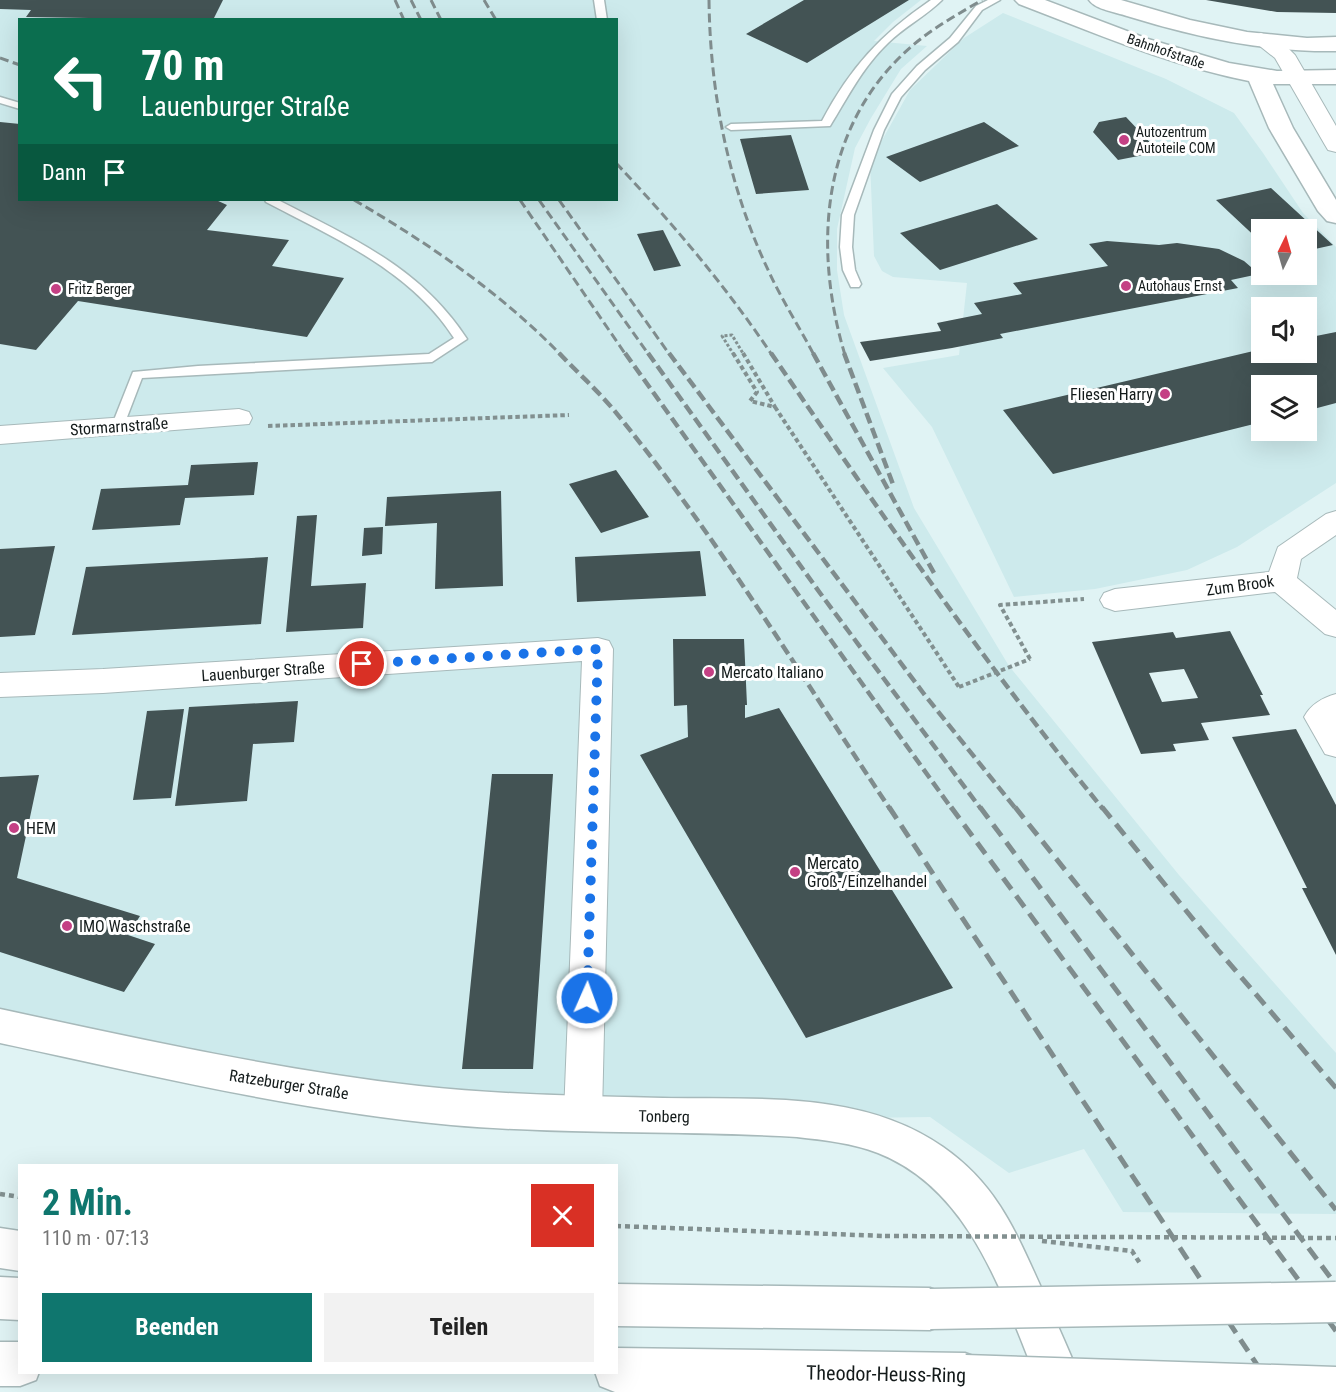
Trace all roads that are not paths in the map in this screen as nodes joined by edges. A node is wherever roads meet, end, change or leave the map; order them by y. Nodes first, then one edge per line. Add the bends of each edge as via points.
1 (599, 0) edge
2 (937, 0) edge
3 (995, 0) edge
4 (1026, 0) edge
5 (1100, 0) edge
6 (603, 18) edge
7 (1262, 39) junction
8 (1329, 45) edge
9 (1284, 55) junction
10 (1259, 76) junction
11 (1336, 77) edge
12 (1299, 78) junction
13 (0, 100) edge
14 (18, 105) edge
15 (731, 127) dead end
16 (1336, 145) edge
17 (272, 201) edge
18 (1336, 216) edge
19 (855, 284) dead end
20 (239, 418) road end
21 (118, 425) junction
22 (0, 435) edge
23 (1336, 521) edge
24 (1281, 580) junction
25 (1115, 600) dead end
26 (1336, 626) edge
27 (0, 685) edge
28 (1336, 706) edge
29 (1336, 745) edge
30 (0, 1026) edge
31 (583, 1114) junction
32 (0, 1248) edge
33 (18, 1251) edge
34 (0, 1298) edge
35 (18, 1299) edge
36 (1336, 1302) edge
37 (618, 1305) edge
38 (0, 1364) edge
39 (18, 1364) edge
40 (618, 1370) edge
41 (1336, 1387) edge
42 (1064, 1392) edge

1 - 6 lane
2 - 15 lane via 902,23 862,61 826,124
3 - 19 lane via 979,8 954,40 896,96 879,130 848,215 846,247
4 - 10 main road, Bahnhofstraße via 1188,61
5 - 7 main road, Bahnhofstraße via 1173,23
7 - 8 main road
7 - 9 street, Bahnhofstraße
8 - 9 main road
9 - 10 main road via 1269,63
9 - 12 street, Bahnhofstraße
10 - 12 main road, Bahnhofstraße
10 - 18 main road via 1284,129
11 - 12 main road, Bahnhofstraße
12 - 16 street, Bahnhofstraße
13 - 14 lane
17 - 21 lane via 409,280 446,316 461,339 432,358 137,375
20 - 21 street, Stormarnstraße
21 - 22 street, Stormarnstraße
23 - 24 street, Zum Brook via 1288,554
24 - 25 street, Zum Brook
24 - 26 street
27 - 31 street, Lauenburger Straße via 598,649
28 - 29 street via 1320,717
30 - 31 main road, Ratzeburger Straße via 256,1081 421,1104
31 - 42 main road, Tonberg via 838,1123 874,1132 914,1151 954,1182 997,1236
32 - 33 main road
34 - 35 main road
36 - 37 main road, bridge via 930,1309
38 - 39 main road
40 - 41 main road, Theodor-Heuss-Ring, bridge via 965,1375

